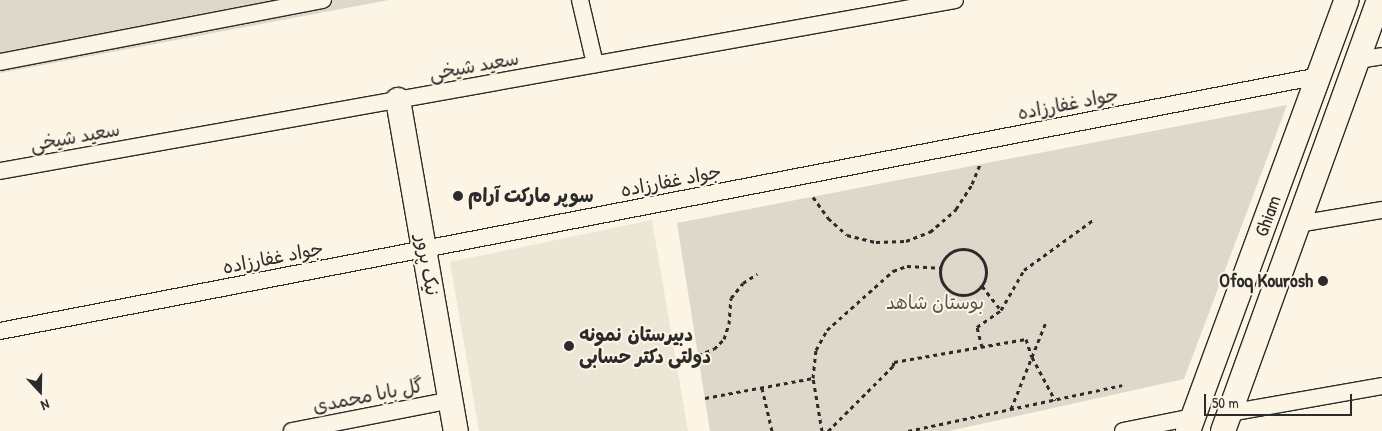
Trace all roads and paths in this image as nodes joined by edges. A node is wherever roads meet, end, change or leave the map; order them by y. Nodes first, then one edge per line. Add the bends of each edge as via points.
1 (323, 0) edge
2 (580, 0) edge
3 (955, 0) edge
4 (1347, 0) edge
5 (1379, 0) edge
6 (1382, 56) edge
7 (1358, 60) junction
8 (0, 62) edge
9 (595, 64) junction
10 (1319, 76) junction
11 (398, 100) junction
12 (980, 164) dead end
13 (0, 171) edge
14 (813, 197) dead end
15 (1382, 210) edge
16 (1093, 220) dead end
17 (1298, 224) junction
18 (424, 249) junction
19 (940, 268) junction
20 (757, 274) dead end
21 (982, 286) junction
22 (1001, 310) junction
23 (1046, 322) dead end
24 (0, 331) edge
25 (982, 347) junction
26 (698, 355) dead end
27 (1032, 357) junction
28 (813, 378) junction
29 (1122, 385) dead end
30 (1382, 386) edge
31 (762, 388) junction
32 (705, 398) dead end
33 (451, 400) junction
34 (1055, 400) junction
35 (1010, 409) junction
36 (1226, 422) edge
37 (1191, 424) edge
38 (292, 431) edge
39 (456, 431) edge
40 (772, 431) edge
41 (822, 431) edge
42 (828, 431) edge
43 (908, 431) edge
44 (1122, 431) edge

1 - 8 street
2 - 9 street
3 - 9 street, سعید شیخی
4 - 10 street, Ghiam
5 - 7 street, Ghiam
6 - 7 street
7 - 17 street, Ghiam
9 - 11 street, سعید شیخی
10 - 18 street, جواد غفارزاده
10 - 37 street, Ghiam
11 - 13 street, سعید شیخی
11 - 18 street, نیک پرور
12 - 14 path via 972,184 956,208 930,232 906,241 876,242 847,235 828,218
15 - 17 street
16 - 22 path via 1024,270
17 - 36 street, Ghiam
18 - 24 street, جواد غفارزاده
18 - 33 street, نیک پرور
19 - 21 path via 942,284 954,294 970,294
19 - 21 path via 942,261 954,251 961,248 976,252 985,264 986,279
19 - 28 path via 907,266 893,271 861,298 827,330 816,350
20 - 26 path via 743,282 731,298 724,339 714,350
21 - 22 path
22 - 25 path via 976,328
23 - 27 path
25 - 27 path via 1026,339
25 - 42 path via 894,362
27 - 34 path
27 - 35 path
28 - 31 path
28 - 41 path
29 - 34 path
30 - 36 street
31 - 32 path
31 - 40 path
33 - 38 street, گل بابا محمدی
33 - 39 street, نیک پرور
34 - 35 path
35 - 43 path
36 - 37 street
37 - 44 street

